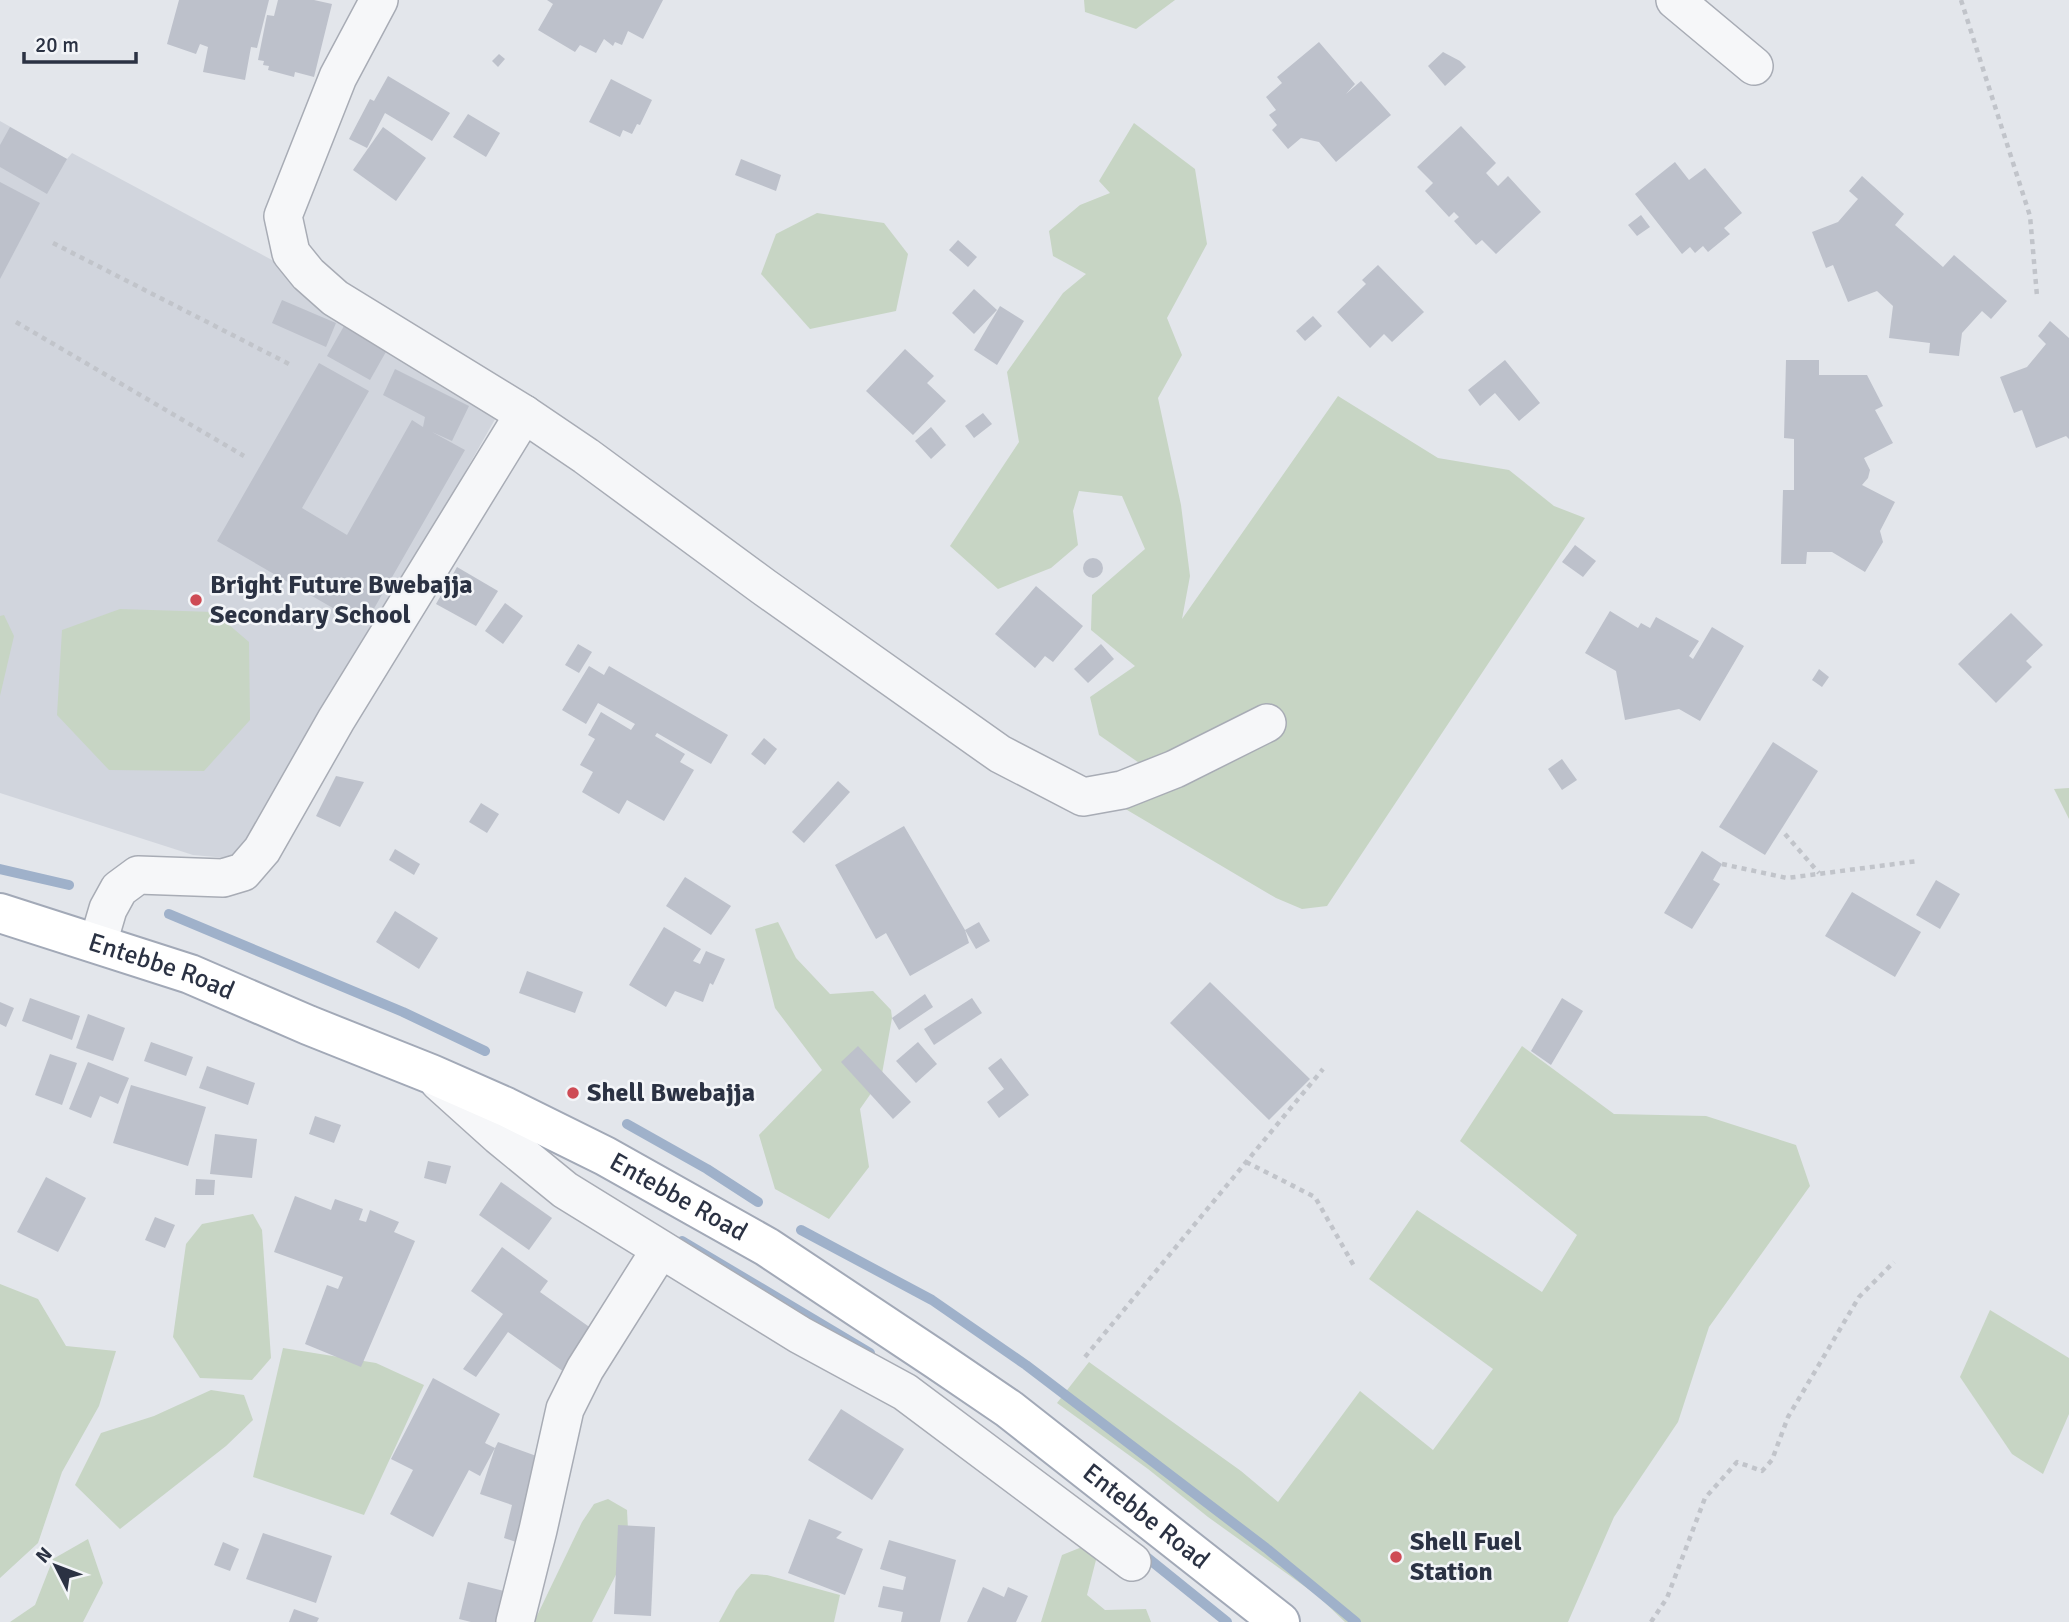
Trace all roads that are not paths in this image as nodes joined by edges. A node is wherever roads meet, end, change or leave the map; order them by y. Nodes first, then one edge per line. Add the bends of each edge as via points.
1 (379, 0) edge
2 (1675, 0) edge
3 (1754, 66) dead end
4 (524, 414) junction
5 (1267, 723) dead end
6 (0, 913) edge
7 (98, 943) junction
8 (431, 1074) junction
9 (660, 1250) junction
10 (1132, 1562) dead end
11 (515, 1622) edge
12 (1280, 1622) edge

1 - 4 street via 338,77 283,216 291,253 335,298
2 - 3 street
4 - 5 street via 1000,754 1083,797 1122,790 1175,769
4 - 7 street via 336,720 262,850 243,872 223,878 138,875 113,899
6 - 7 main road, Entebbe Road
7 - 8 main road, Entebbe Road via 190,974
8 - 9 street via 565,1190
8 - 12 main road, Entebbe Road via 605,1156 777,1254 1009,1409
9 - 10 street via 905,1392
9 - 11 street via 584,1369 565,1409

